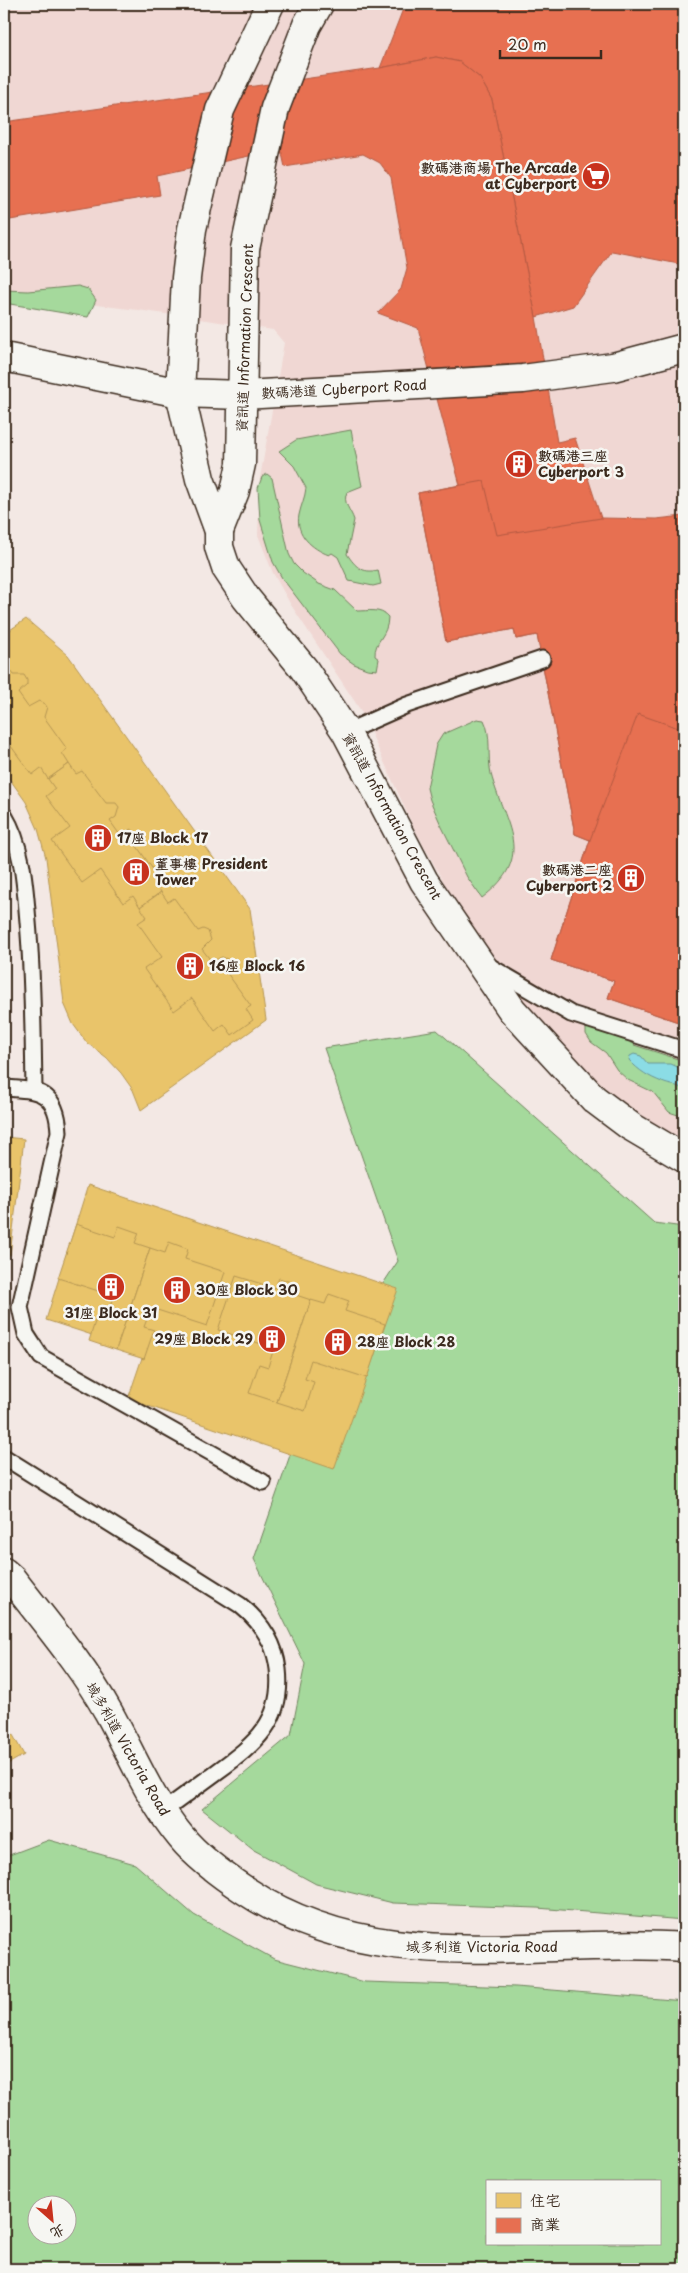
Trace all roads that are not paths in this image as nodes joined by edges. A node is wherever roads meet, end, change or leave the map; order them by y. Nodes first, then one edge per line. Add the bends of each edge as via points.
1 (270, 4) edge
2 (319, 4) edge
3 (684, 348) edge
4 (4, 357) edge
5 (180, 393) junction
6 (242, 395) junction
7 (219, 531) junction
8 (542, 659) dead end
9 (346, 732) junction
10 (4, 815) edge
11 (479, 961) junction
12 (684, 1050) edge
13 (4, 1088) edge
14 (34, 1090) junction
15 (684, 1158) edge
16 (4, 1457) edge
17 (263, 1482) dead end
18 (4, 1572) edge
19 (162, 1812) junction
20 (684, 1947) edge

1 - 5 street, 資訊道 Information Crescent via 220,110 192,229
2 - 6 street, 資訊道 Information Crescent via 307,25 275,108 253,208 246,249
3 - 6 street, 數碼港道 Cyberport Road via 613,367 523,379
4 - 5 street, 數碼港道 Cyberport Road
5 - 6 street, 數碼港道 Cyberport Road
5 - 7 street, 資訊道 Information Crescent via 200,479
6 - 7 street, 資訊道 Information Crescent via 241,464 235,491
7 - 9 street, 資訊道 Information Crescent via 219,547 226,568 246,598 304,669
8 - 9 lane via 406,705
9 - 11 street, 資訊道 Information Crescent via 424,881
10 - 14 lane via 16,843 26,886 32,968
11 - 12 lane via 570,1014
11 - 15 street, 資訊道 Information Crescent via 512,1010 594,1099 630,1126
13 - 14 lane
14 - 17 lane via 49,1099 58,1114 59,1132 20,1307 26,1334 41,1357
16 - 19 lane via 240,1605 252,1615 272,1645 280,1679 275,1712 261,1736
18 - 19 street, 域多利道 Victoria Road via 88,1679
19 - 20 street, 域多利道 Victoria Road via 188,1845 228,1880 297,1920 332,1932 403,1946 464,1950 638,1945

